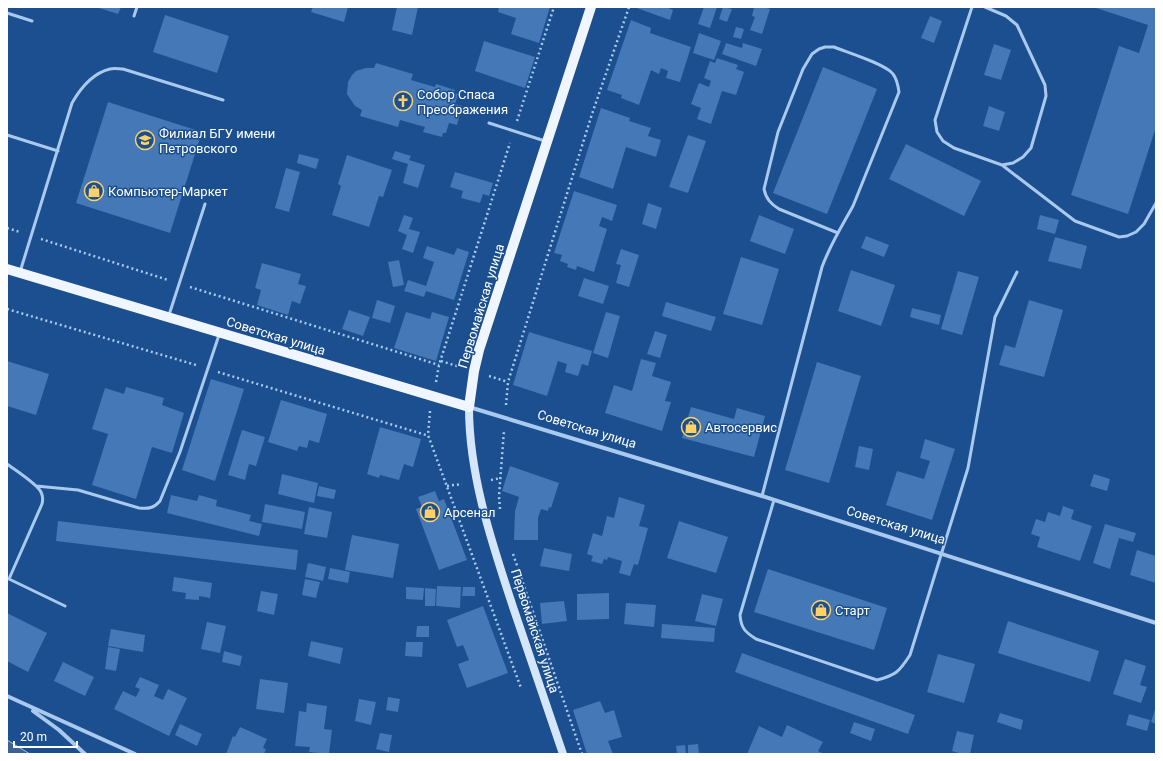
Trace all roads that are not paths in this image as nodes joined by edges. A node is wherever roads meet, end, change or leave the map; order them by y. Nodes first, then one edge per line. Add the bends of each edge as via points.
1 (137, 7) edge
2 (591, 7) edge
3 (972, 7) edge
4 (985, 7) edge
5 (7, 13) edge
6 (134, 16) dead end
7 (32, 21) dead end
8 (223, 100) dead end
9 (489, 123) dead end
10 (7, 135) edge
11 (546, 141) junction
12 (58, 151) junction
13 (1002, 165) junction
14 (1156, 203) edge
15 (205, 204) dead end
16 (838, 233) junction
17 (7, 269) edge
18 (20, 272) junction
19 (1017, 272) dead end
20 (169, 317) junction
21 (219, 332) junction
22 (469, 407) junction
23 (7, 464) edge
24 (36, 486) junction
25 (762, 496) junction
26 (774, 500) junction
27 (942, 553) junction
28 (8, 579) edge
29 (64, 606) dead end
30 (1156, 623) edge
31 (7, 696) edge
32 (26, 705) junction
33 (85, 754) edge
34 (136, 754) edge
35 (563, 754) edge

1 - 6 lane
2 - 11 main road, Первомайская улица
3 - 13 lane via 935,120 937,132 943,141 954,148
4 - 13 lane via 1006,16 1017,25 1045,85 1046,96 1031,148 1014,163
5 - 7 lane
8 - 12 lane via 123,69 110,69 93,78 80,90 72,103
9 - 11 lane
10 - 12 lane
11 - 22 main road, Первомайская улица via 479,350
12 - 18 lane
13 - 14 lane via 1075,221 1119,237 1136,232 1144,224
15 - 20 lane
16 - 16 lane via 779,209 771,204 764,189 778,132 803,69 812,54 825,47 834,47 885,67 893,73 898,83 898,92 853,206
16 - 25 lane via 822,267
17 - 18 main road, Советская улица
18 - 20 main road, Советская улица
19 - 27 lane via 995,317 968,468
20 - 21 main road, Советская улица
21 - 22 main road, Советская улица
21 - 24 lane via 180,452 160,501 155,506 140,508 78,490
22 - 25 street, Советская улица
22 - 35 street, Первомайская улица via 472,456 485,518
23 - 24 lane
24 - 28 lane via 41,491 42,504
25 - 26 street, Советская улица
26 - 27 street, Советская улица
26 - 27 lane via 740,615 741,625 756,640 877,680 891,676 901,669 910,655
27 - 30 street, Советская улица
28 - 29 lane
31 - 32 street
32 - 33 street
32 - 34 street

